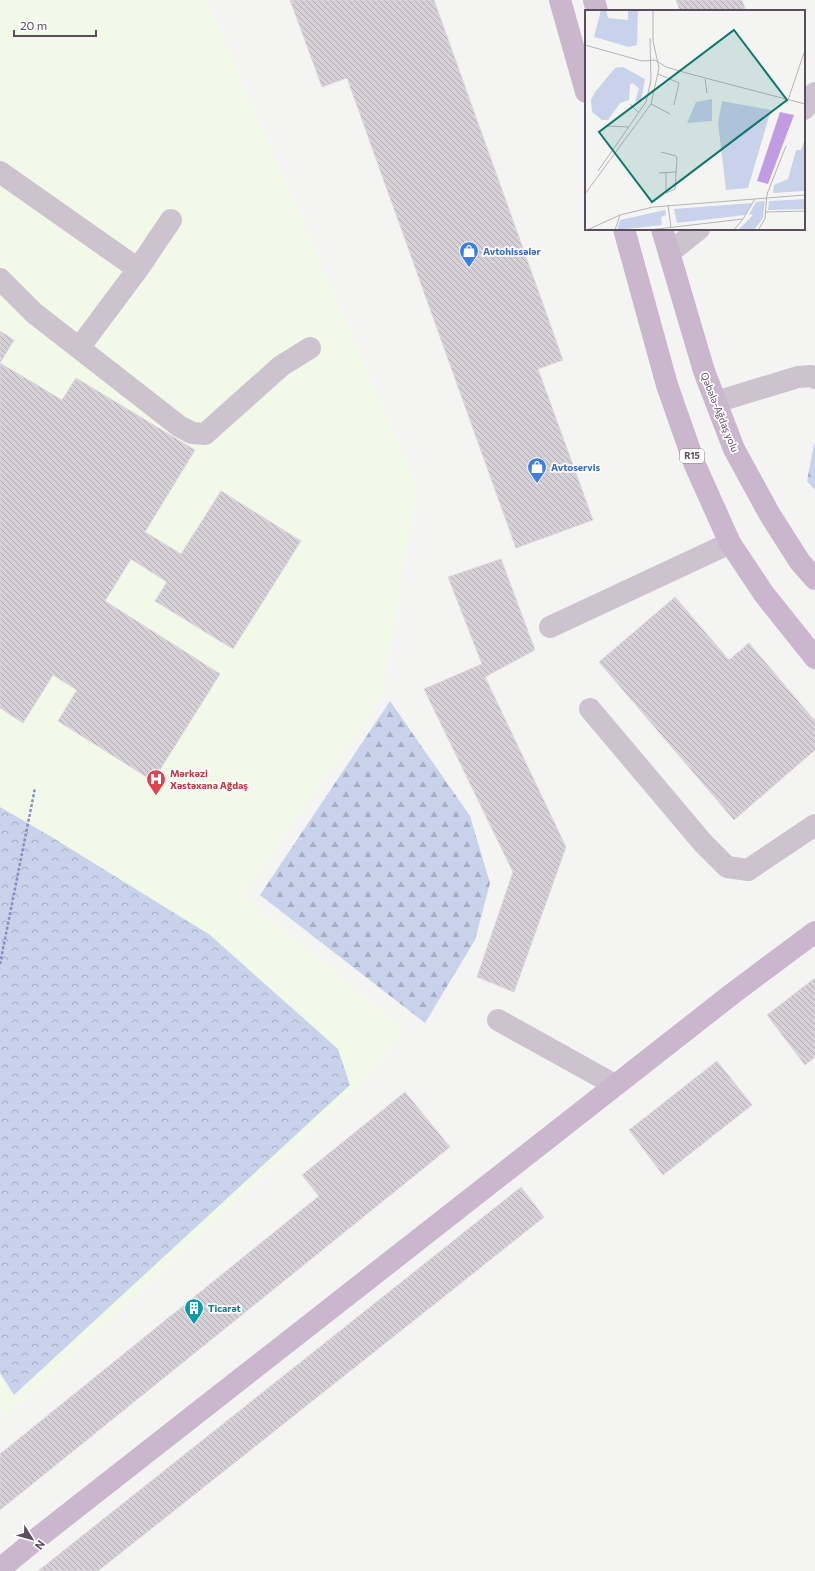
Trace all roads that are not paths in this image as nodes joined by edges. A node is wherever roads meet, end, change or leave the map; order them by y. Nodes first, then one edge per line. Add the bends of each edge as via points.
1 (560, 0) edge
2 (594, 0) edge
3 (597, 10) edge
4 (585, 88) edge
5 (815, 93) edge
6 (805, 108) edge
7 (0, 172) edge
8 (171, 220) dead end
9 (624, 230) edge
10 (662, 230) edge
11 (698, 230) edge
12 (669, 253) junction
13 (138, 269) junction
14 (0, 280) edge
15 (79, 348) junction
16 (310, 348) dead end
17 (815, 378) edge
18 (716, 402) junction
19 (730, 543) junction
20 (815, 579) edge
21 (550, 627) dead end
22 (815, 658) edge
23 (590, 709) dead end
24 (815, 825) edge
25 (815, 932) edge
26 (498, 1020) dead end
27 (615, 1085) junction
28 (0, 1569) edge

1 - 4 main road
2 - 3 main road
5 - 6 lane
7 - 13 lane
8 - 13 lane
9 - 19 main road, R15 via 667,385 695,465
10 - 12 main road, Qəbələ-Ağdaş yolu
11 - 12 lane
12 - 18 main road, Qəbələ-Ağdaş yolu via 704,371
13 - 15 lane
14 - 15 lane via 34,313
15 - 16 lane via 179,426 192,433 205,434 281,366
17 - 18 lane via 798,377
18 - 20 main road, Qəbələ-Ağdaş yolu via 734,449 770,515 800,562
19 - 21 lane
19 - 22 main road, R15 via 764,594
23 - 24 lane via 703,843 727,867 748,870
25 - 27 main road
26 - 27 lane
27 - 28 main road

